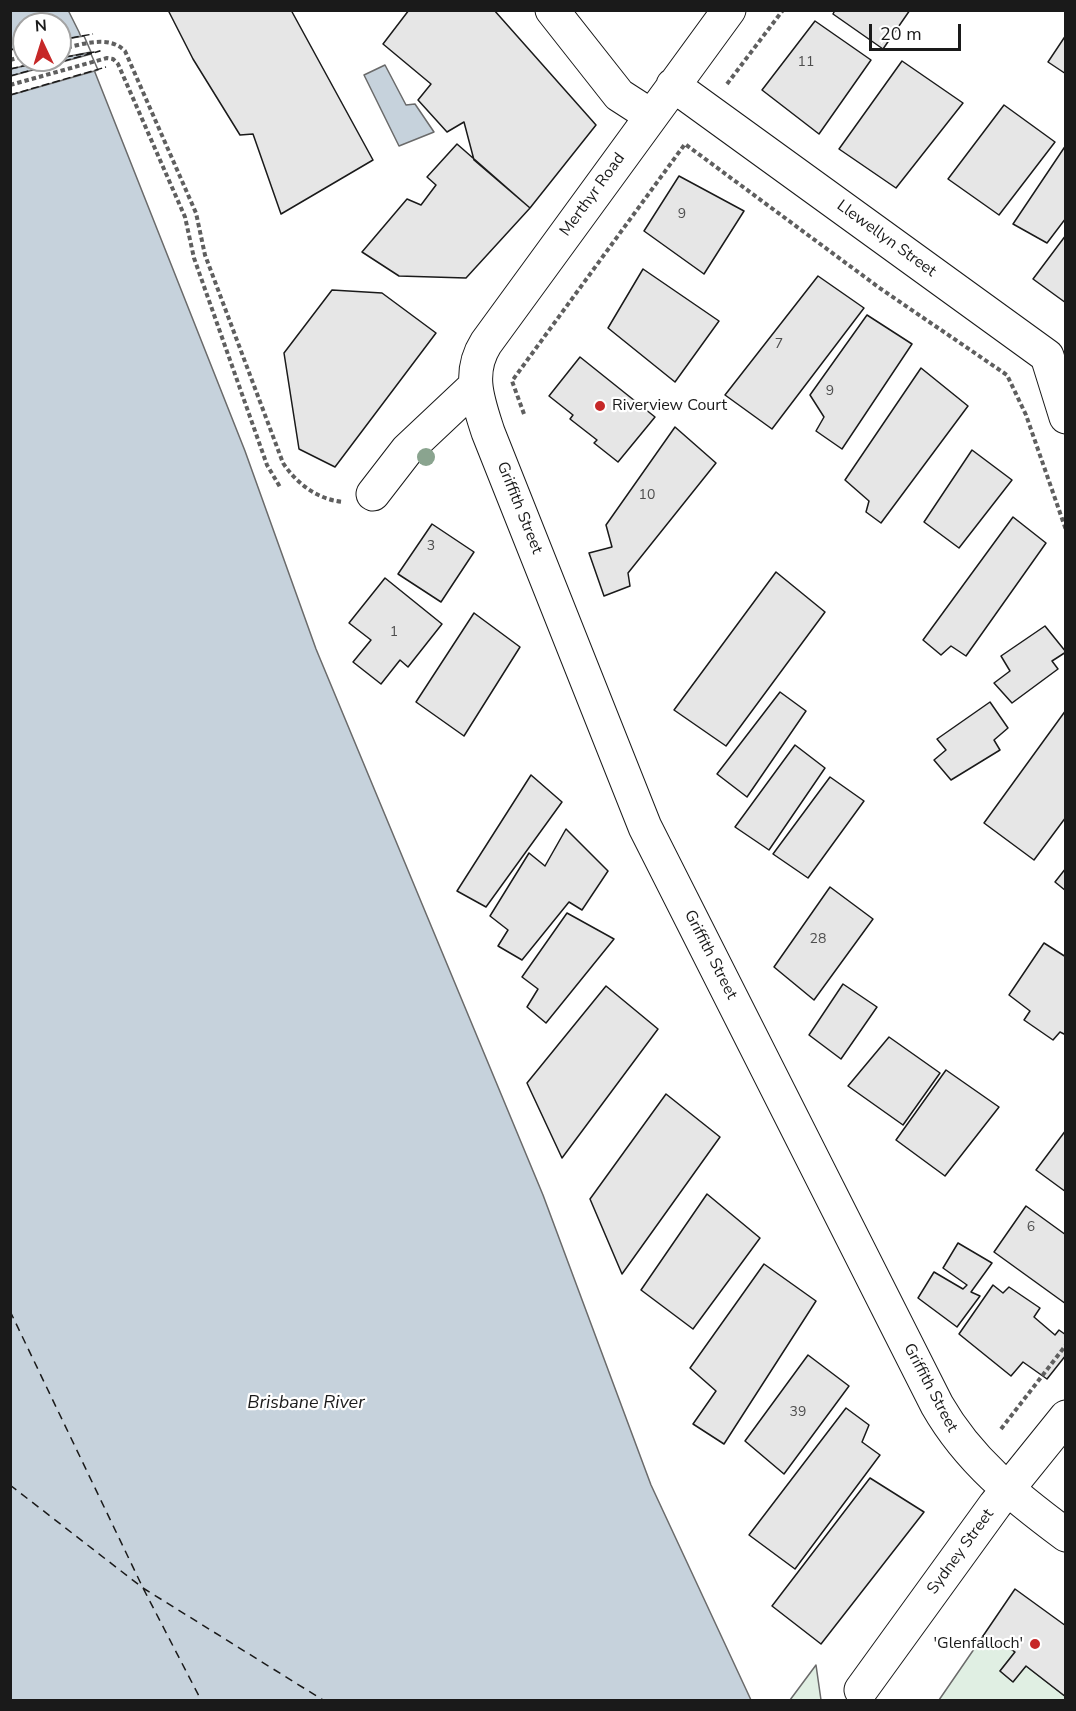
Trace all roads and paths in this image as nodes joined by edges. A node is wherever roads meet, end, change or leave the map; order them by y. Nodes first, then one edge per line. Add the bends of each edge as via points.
1 (552, 10) edge
2 (729, 10) edge
3 (783, 10) edge
4 (72, 47) edge
5 (10, 85) edge
6 (673, 85) junction
7 (722, 92) dead end
8 (650, 115) junction
9 (475, 386) junction
10 (524, 414) dead end
11 (1065, 417) edge
12 (280, 487) dead end
13 (373, 494) joint
14 (1065, 530) edge
15 (1065, 1345) edge
16 (1065, 1417) edge
17 (1001, 1429) dead end
18 (1007, 1491) junction
19 (1065, 1535) edge
20 (861, 1690) dead end

1 - 8 street via 620,95
2 - 6 street, Merthyr Road
3 - 7 path
4 - 13 path via 112,42 125,51 188,192 205,255 292,478 340,502 359,502
5 - 12 path via 103,59 113,59 118,64 188,225 194,258 267,465
6 - 8 street, Merthyr Road
6 - 11 street, Llewellyn Street via 1047,356
8 - 9 street, Merthyr Road via 483,349 476,365
9 - 13 street via 406,450
9 - 18 street, Griffith Street via 488,432 645,827 937,1405 954,1435
10 - 14 path via 512,381 685,144 881,289 1007,375 1026,415
15 - 17 path
16 - 18 street, Sydney Street
18 - 19 street, Griffith Street
18 - 20 street, Sydney Street

